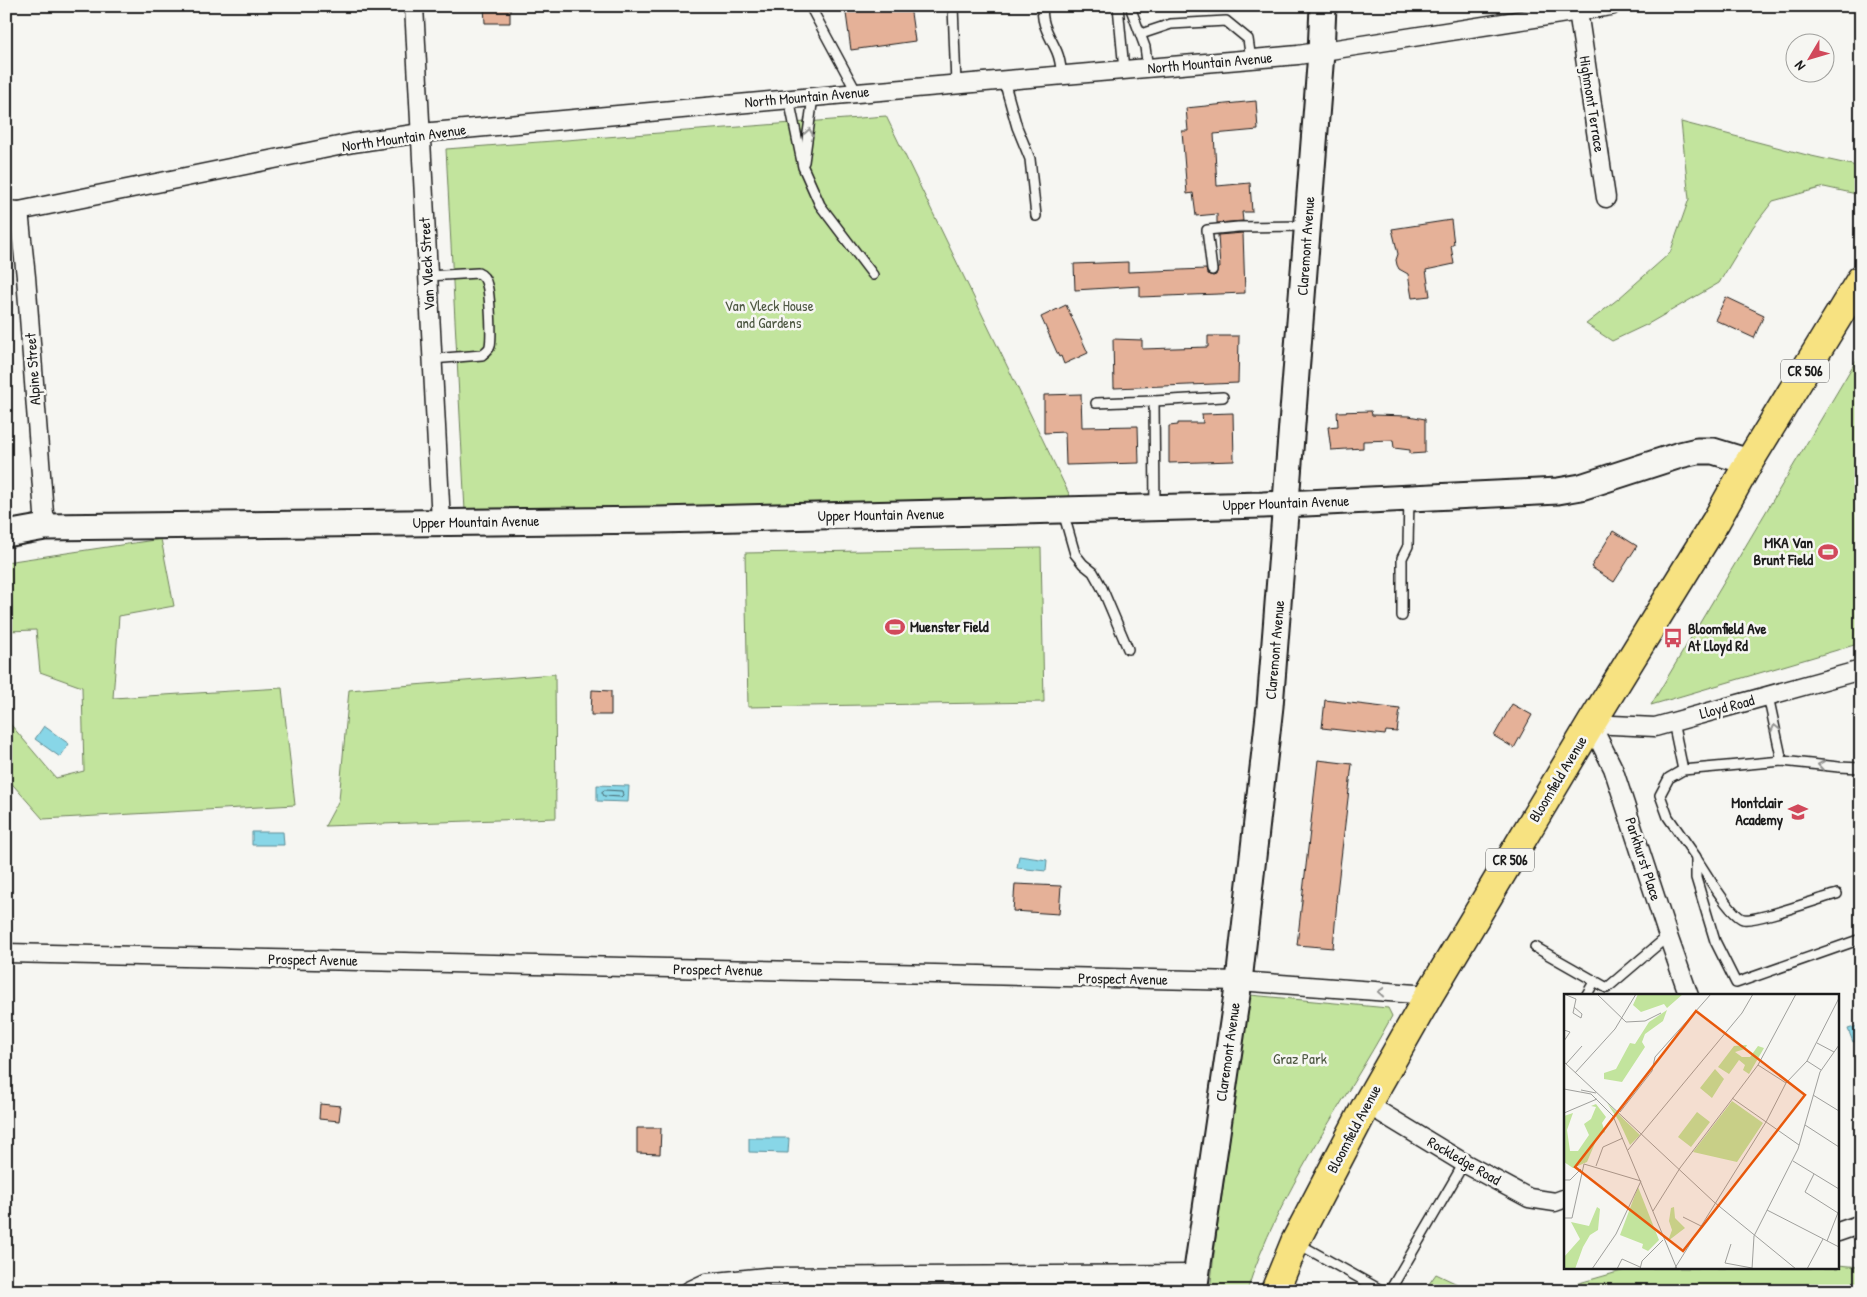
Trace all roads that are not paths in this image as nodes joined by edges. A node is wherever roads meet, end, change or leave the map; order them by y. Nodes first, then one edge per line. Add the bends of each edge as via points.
1 (414, 6) edge
2 (810, 6) edge
3 (954, 6) edge
4 (1043, 6) edge
5 (1118, 6) edge
6 (1131, 6) edge
7 (1323, 6) edge
8 (1611, 6) edge
9 (1587, 9) edge
10 (1142, 34) junction
11 (1321, 53) junction
12 (1251, 60) junction
13 (1148, 69) junction
14 (1124, 70) junction
15 (1062, 75) junction
16 (1004, 81) junction
17 (956, 84) junction
18 (857, 93) junction
19 (813, 97) junction
20 (789, 99) junction
21 (421, 134) junction
22 (804, 167) junction
23 (1606, 198) dead end
24 (13, 210) edge
25 (1036, 216) dead end
26 (1307, 226) junction
27 (1212, 270) dead end
28 (873, 275) dead end
29 (428, 276) junction
30 (1861, 279) edge
31 (432, 358) junction
32 (1223, 398) dead end
33 (1154, 401) junction
34 (1096, 403) dead end
35 (1749, 462) junction
36 (1409, 498) junction
37 (1286, 503) junction
38 (1155, 507) junction
39 (1062, 510) junction
40 (441, 522) junction
41 (45, 527) junction
42 (6, 534) edge
43 (1402, 616) dead end
44 (1128, 650) dead end
45 (1861, 670) edge
46 (1768, 696) junction
47 (1673, 722) junction
48 (1591, 724) junction
49 (1782, 760) junction
50 (1861, 768) edge
51 (1684, 770) junction
52 (1696, 858) junction
53 (1837, 894) dead end
54 (1668, 936) junction
55 (1861, 939) edge
56 (1535, 947) dead end
57 (6, 953) edge
58 (1239, 981) junction
59 (1594, 982) junction
60 (1587, 994) edge
61 (1688, 994) edge
62 (1429, 995) junction
63 (1367, 1104) junction
64 (1464, 1163) junction
65 (1564, 1199) edge
66 (1861, 1224) edge
67 (1840, 1231) edge
68 (1840, 1233) edge
69 (1861, 1240) edge
70 (1294, 1242) junction
71 (1195, 1282) edge
72 (689, 1291) edge
73 (1275, 1291) edge
74 (1386, 1291) edge

1 - 21 street, Van Vleck Street
2 - 18 lane
3 - 17 lane
4 - 15 lane via 1044,26 1058,54
5 - 14 lane
6 - 10 lane
7 - 11 street, Claremont Avenue
8 - 9 street, North Mountain Avenue
9 - 11 street, North Mountain Avenue
9 - 23 street, Highmont Terrace
10 - 12 lane via 1171,24 1226,20 1248,39
10 - 13 lane
11 - 12 street, North Mountain Avenue
11 - 26 street, Claremont Avenue
12 - 13 street, North Mountain Avenue
13 - 14 street, North Mountain Avenue
14 - 15 street, North Mountain Avenue
15 - 16 street, North Mountain Avenue
16 - 17 street, North Mountain Avenue
16 - 25 lane via 1017,128 1030,159
17 - 18 street, North Mountain Avenue
18 - 19 street, North Mountain Avenue
19 - 20 street, North Mountain Avenue
22 -> 19 lane
20 - 21 street, North Mountain Avenue
20 - 22 lane
21 - 24 street, North Mountain Avenue via 353,143
21 - 29 street, Van Vleck Street
22 - 28 lane via 820,205
24 - 41 street, Alpine Street via 27,286
26 - 27 lane via 1207,230
26 - 37 street, Claremont Avenue
29 - 31 street, Van Vleck Street
29 - 31 lane via 478,273 488,286 490,345 487,351 482,355
30 - 35 main road, Bloomfield Avenue / CR 506
31 - 40 street, Van Vleck Street
32 - 33 lane
33 - 34 lane
33 - 38 lane
35 - 36 street, Upper Mountain Avenue via 1713,451 1698,451 1573,488
35 - 48 main road, Bloomfield Avenue / CR 506
36 - 37 street, Upper Mountain Avenue
36 - 43 lane via 1408,546 1402,558
37 - 38 street, Upper Mountain Avenue
37 - 58 street, Claremont Avenue via 1270,706
38 - 39 street, Upper Mountain Avenue
39 - 40 street, Upper Mountain Avenue
39 - 44 lane via 1075,554 1093,572 1102,588
40 - 41 street, Upper Mountain Avenue
41 - 42 street, Upper Mountain Avenue
45 - 46 street, Lloyd Road
46 - 47 street, Lloyd Road
49 -> 46 lane
47 - 48 street, Lloyd Road via 1654,727
47 - 51 lane
48 - 54 street, Parkhurst Place via 1613,768
48 - 62 main road, Bloomfield Avenue / CR 506
50 -> 49 lane
49 - 51 lane
51 - 52 lane via 1669,778 1660,795 1668,817
52 - 53 lane via 1732,911 1743,919 1758,918
52 - 55 lane via 1696,878 1715,941 1736,984
54 - 59 lane via 1607,988
54 - 61 street, Parkhurst Place
56 - 59 lane
57 - 58 street, Prospect Avenue
62 -> 58 street, Prospect Avenue
58 - 71 street, Claremont Avenue
59 - 60 lane
62 - 63 main road, Bloomfield Avenue / CR 506
63 - 64 street, Rockledge Road
63 - 70 main road, Bloomfield Avenue / CR 506
64 - 65 street, Rockledge Road via 1529,1198 1554,1202
64 - 74 lane via 1392,1287
66 - 67 street
68 - 69 street
70 - 73 main road, Bloomfield Avenue / CR 506
70 - 74 lane
71 - 72 street via 766,1277 706,1283

